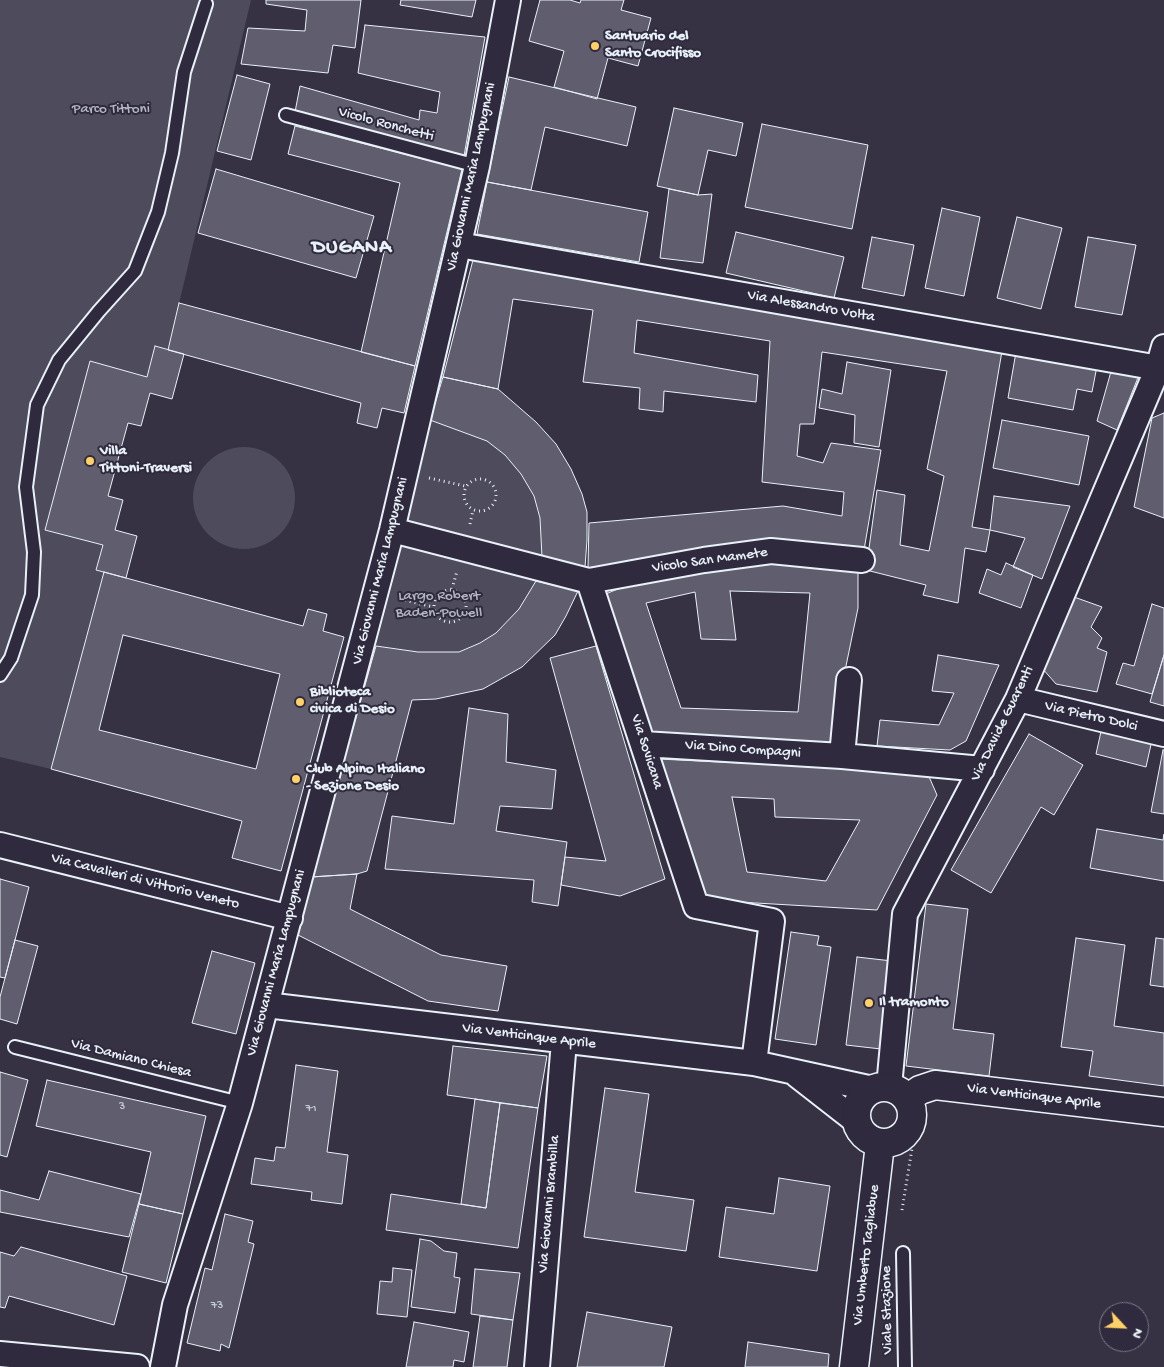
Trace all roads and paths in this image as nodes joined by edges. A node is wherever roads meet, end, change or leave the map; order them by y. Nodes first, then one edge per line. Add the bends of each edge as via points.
1 (508, 0) edge
2 (206, 4) dead end
3 (286, 115) dead end
4 (477, 166) junction
5 (459, 245) junction
6 (1162, 362) edge
7 (406, 472) junction
8 (465, 486) junction
9 (392, 530) junction
10 (862, 560) dead end
11 (589, 581) junction
12 (376, 592) junction
13 (434, 607) junction
14 (0, 675) edge
15 (849, 680) dead end
16 (1018, 699) junction
17 (1164, 734) edge
18 (643, 744) junction
19 (842, 756) junction
20 (982, 769) junction
21 (0, 845) edge
22 (290, 918) junction
23 (266, 1005) junction
24 (564, 1041) junction
25 (14, 1047) dead end
26 (754, 1063) junction
27 (792, 1071) junction
28 (896, 1099) junction
29 (240, 1103) junction
30 (1164, 1112) edge
31 (856, 1120) junction
32 (880, 1144) junction
33 (902, 1253) joint
34 (0, 1354) edge
35 (137, 1367) edge
36 (163, 1367) edge
37 (537, 1367) edge
38 (854, 1367) edge
39 (905, 1367) edge

1 - 4 street, Via Giovanni Maria Lampugnani
2 - 14 lane via 184,72 172,153 158,212 135,271 59,360 37,405 26,487 34,552 32,595 11,658
3 - 4 lane, Vicolo Ronchetti
4 - 5 street, Via Giovanni Maria Lampugnani
5 - 6 street, Via Alessandro Volta
5 - 7 street, Via Giovanni Maria Lampugnani
6 - 16 street, Via Davide Guarenti
7 - 8 path
7 - 9 street, Via Giovanni Maria Lampugnani
8 - 8 path via 472,479 490,481 496,489 496,499 491,507 473,510 466,504
9 - 11 street
9 - 12 street, Via Giovanni Maria Lampugnani
10 - 11 street, Vicolo San Mamete via 771,551
11 - 18 street, Via Sovicana
12 - 13 path
12 - 22 street, Via Giovanni Maria Lampugnani
13 - 13 path via 436,598 443,591 452,589 461,593 467,610 462,619 453,623 444,622 436,616
15 - 19 street
16 - 17 street, Via Pietro Dolci
16 - 20 street, Via Davide Guarenti
18 - 19 street, Via Dino Compagni
18 - 26 street, Via Sovicana via 696,906 772,920
19 - 20 street, Via Dino Compagni
20 - 28 street, Via Davide Guarenti via 904,914
21 - 22 street, Via Cavalieri di Vittorio Veneto
22 - 23 street, Via Giovanni Maria Lampugnani
23 - 24 street, Via Venticinque Aprile
23 - 29 street, Via Giovanni Maria Lampugnani
24 - 26 street, Via Venticinque Aprile
24 - 37 street, Via Giovanni Brambilla
25 - 29 lane, Via Damiano Chiesa
26 - 27 street, Via Venticinque Aprile
27 - 28 street, Via Venticinque Aprile
27 - 31 street, Via Venticinque Aprile
28 - 30 street, Via Venticinque Aprile via 935,1085
28 - 31 street via 865,1094 859,1102
28 - 32 street via 912,1107 910,1126 899,1140
28 - 33 path via 898,1235
29 - 36 street, Via Giovanni Maria Lampugnani via 175,1305
31 - 32 street via 864,1136
32 - 38 street, Via Umberto Tagliabue
33 - 39 lane, Viale Stazione
34 - 35 street

